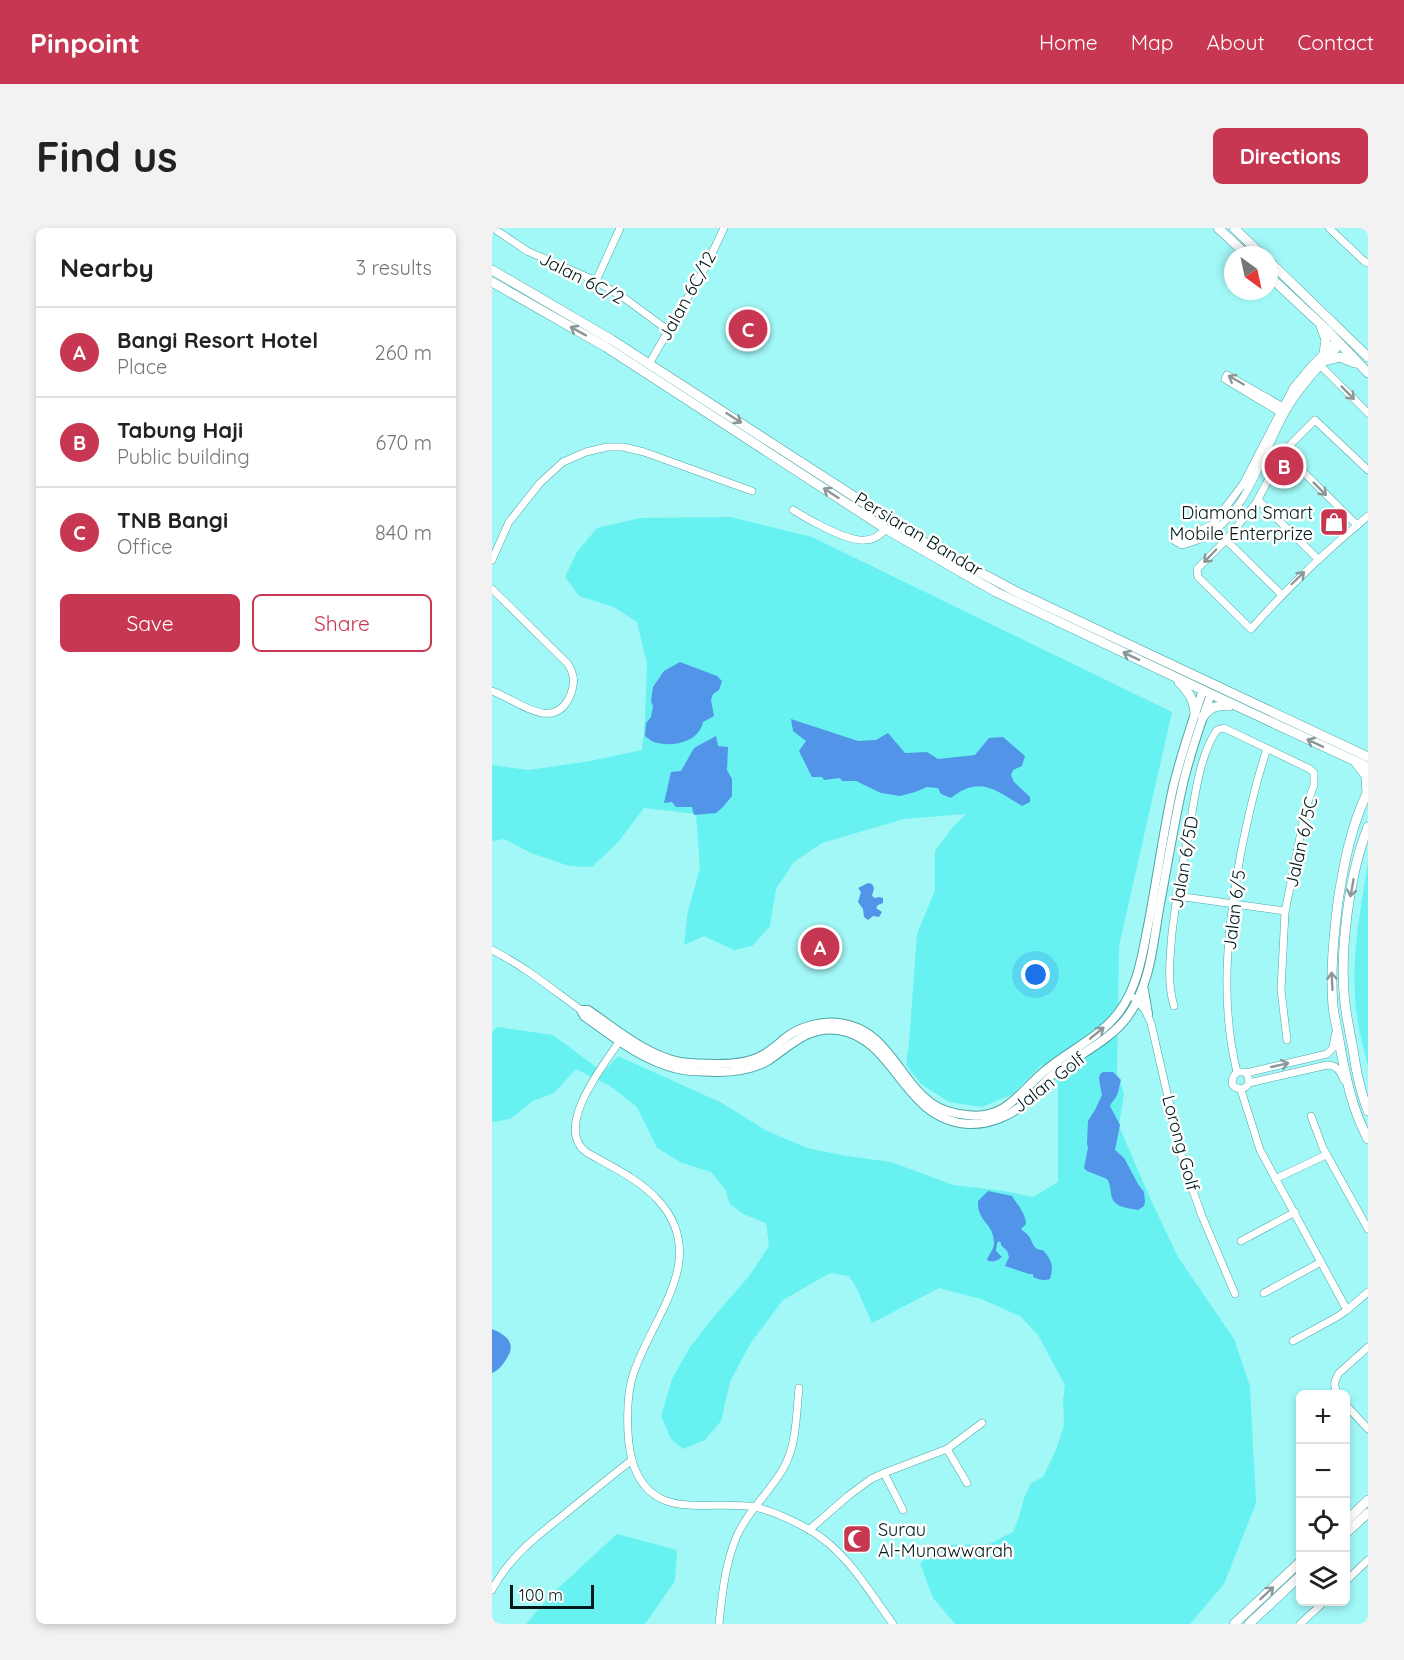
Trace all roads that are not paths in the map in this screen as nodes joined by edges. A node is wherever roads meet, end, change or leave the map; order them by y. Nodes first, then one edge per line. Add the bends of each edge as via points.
1 (493, 228) edge
2 (620, 228) edge
3 (724, 228) edge
4 (1218, 228) edge
5 (1234, 228) edge
6 (1329, 228) edge
7 (1237, 246) edge
8 (1253, 246) edge
9 (1368, 263) edge
10 (492, 270) edge
11 (1278, 270) edge
12 (596, 281) junction
13 (492, 282) edge
14 (1278, 284) edge
15 (1300, 291) junction
16 (1317, 321) junction
17 (669, 331) junction
18 (1340, 342) junction
19 (1368, 357) edge
20 (1323, 360) junction
21 (649, 364) junction
22 (1367, 368) edge
23 (1283, 411) junction
24 (1368, 413) edge
25 (1283, 452) junction
26 (1368, 470) edge
27 (1244, 489) junction
28 (752, 491) dead end
29 (1258, 500) junction
30 (794, 510) dead end
31 (1368, 516) edge
32 (1357, 525) junction
33 (886, 529) junction
34 (1226, 540) junction
35 (1318, 559) junction
36 (492, 560) edge
37 (492, 589) edge
38 (1281, 594) junction
39 (1157, 658) junction
40 (1174, 677) junction
41 (492, 691) edge
42 (1207, 691) junction
43 (1238, 707) junction
44 (1269, 711) junction
45 (1199, 716) junction
46 (1267, 749) junction
47 (1354, 756) junction
48 (1368, 756) edge
49 (1368, 767) edge
50 (1178, 788) junction
51 (1367, 792) edge
52 (1368, 820) edge
53 (1367, 829) edge
54 (1177, 896) junction
55 (1232, 904) junction
56 (1286, 911) junction
57 (492, 950) edge
58 (1143, 987) junction
59 (1130, 995) junction
60 (1138, 1000) junction
61 (1174, 1006) dead end
62 (1334, 1006) junction
63 (581, 1010) joint
64 (1129, 1014) junction
65 (1149, 1016) junction
66 (621, 1038) junction
67 (1287, 1040) dead end
68 (666, 1062) junction
69 (1237, 1072) junction
70 (1246, 1073) junction
71 (1249, 1083) junction
72 (1241, 1090) junction
73 (1349, 1093) junction
74 (1368, 1112) edge
75 (1311, 1116) dead end
76 (1368, 1139) edge
77 (1326, 1155) junction
78 (1275, 1179) junction
79 (1295, 1212) junction
80 (1368, 1229) edge
81 (1241, 1240) dead end
82 (1321, 1262) junction
83 (1368, 1292) edge
84 (1264, 1293) dead end
85 (1235, 1294) dead end
86 (1347, 1310) junction
87 (1293, 1341) dead end
88 (1368, 1347) edge
89 (799, 1388) dead end
90 (1336, 1390) edge
91 (1350, 1409) edge
92 (982, 1423) dead end
93 (1368, 1429) edge
94 (948, 1449) junction
95 (632, 1460) junction
96 (884, 1473) junction
97 (967, 1483) dead end
98 (1368, 1500) edge
99 (754, 1507) junction
100 (903, 1510) dead end
101 (1368, 1513) edge
102 (1350, 1517) edge
103 (1350, 1529) edge
104 (809, 1530) junction
105 (1368, 1560) edge
106 (1296, 1566) edge
107 (1350, 1577) edge
108 (1296, 1580) edge
109 (492, 1590) edge
110 (1320, 1606) edge
111 (719, 1624) edge
112 (893, 1624) edge
113 (1234, 1624) edge
114 (1249, 1624) edge
115 (1300, 1624) edge

1 - 12 street, Jalan 6C/2 via 527,250
2 - 12 street
3 - 17 street, Jalan 6C/12
4 - 7 main road
5 - 8 main road
6 - 9 street
10 - 21 main road, Persiaran Bandar
11 - 15 main road
12 - 17 street, Jalan 6C/2
33 -> 13 main road, Persiaran Bandar via 644,370
14 - 16 main road
15 - 18 main road via 1339,334
15 - 19 main road
16 - 18 main road
16 - 20 main road via 1326,340
17 - 21 street, Jalan 6C/12
18 - 20 street
18 - 22 main road
20 - 22 main road via 1343,357
20 - 23 street
20 - 23 street via 1293,388
20 -> 24 street
21 -> 39 main road, Persiaran Bandar via 929,545 1015,591
23 -> 23 street via 1227,375 1225,379
23 - 27 street
25 - 26 street via 1315,420
25 - 29 street
25 -> 32 street
27 - 27 street via 1231,513 1214,531 1182,545 1175,541 1213,524
27 - 29 street
28 - 36 street via 623,447 586,452 563,462 540,483 509,522
29 - 34 street
29 - 35 street
30 - 33 street via 812,522 860,540 876,537
31 - 32 street
32 - 35 street
40 -> 33 main road, Persiaran Bandar via 996,592
34 - 38 street
34 -> 38 street via 1197,569 1198,578 1251,629
38 -> 35 street
37 - 41 street via 568,664 575,681 561,707 546,713 528,710
39 - 42 main road
39 - 44 main road, Persiaran Bandar
40 - 42 main road, Persiaran Bandar
40 - 45 main road via 1186,688
42 - 43 main road, Persiaran Bandar
42 - 44 main road
42 - 45 street, Jalan Golf
43 - 45 main road via 1215,706
47 -> 43 main road, Persiaran Bandar
44 - 47 main road, Persiaran Bandar
45 - 50 street, Jalan Golf via 1183,748
46 - 54 street, Jalan 6/5D via 1224,728 1211,737 1199,776
46 - 55 street, Jalan 6/5 via 1252,794
46 - 56 street, Jalan 6/5C via 1310,769 1315,779
47 - 48 main road
47 - 49 main road, Persiaran Bandar
47 - 51 main road via 1366,776
50 - 58 street, Jalan Golf
50 - 59 street, Jalan Golf
62 -> 51 main road via 1332,964 1342,879 1348,843
52 - 53 main road
53 -> 74 main road via 1349,906 1343,982 1360,1092
54 - 55 street
54 - 61 street, Jalan 6/5D via 1169,969
55 - 56 street
55 - 69 street, Jalan 6/5 via 1226,983
56 - 67 street, Jalan 6/5C via 1281,990
57 - 63 street, Jalan Golf
58 - 60 street, Jalan Golf
58 - 65 street
59 - 60 street, Lorong Golf
68 -> 59 street, Jalan Golf via 744,1062 763,1055 802,1028 841,1024 879,1042 923,1096 937,1107 956,1114 982,1115 1015,1101 1048,1067 1109,1023
60 - 64 street, Jalan Golf
60 - 65 street, Lorong Golf
70 -> 62 street via 1331,1051 1335,1043
62 - 73 main road
63 - 66 street, Jalan Golf via 584,1016
64 - 65 street via 1142,1012
64 - 68 street, Jalan Golf via 1018,1109 980,1123 938,1116 915,1097 875,1049 857,1036 839,1030 802,1036 770,1060 746,1070 694,1071
65 - 85 street, Lorong Golf via 1183,1163
66 - 68 street, Jalan Golf via 647,1058
66 - 95 street via 584,1097 576,1139 581,1149 635,1181 658,1201 674,1226 680,1257 677,1278 633,1377 628,1407
69 - 70 street
69 - 72 street via 1232,1082
70 - 71 street
71 - 72 street
71 - 73 street via 1332,1065 1340,1071
72 - 78 street via 1260,1150
73 - 76 main road
75 - 77 street
77 - 78 street
77 - 80 street
78 - 79 street
79 - 81 street
79 - 82 street
82 - 84 street
82 - 86 street
83 - 86 street
86 - 87 street
88 - 90 street via 1339,1373
89 - 99 street via 793,1445 776,1480
91 - 93 street
92 - 94 street
94 - 96 street
94 - 97 street
95 - 99 street via 644,1485 665,1501 679,1505
95 - 109 street via 537,1536 508,1564
96 - 100 street
96 - 104 street via 848,1496
98 - 102 main road
99 - 104 street
99 - 111 street via 732,1549
101 - 103 main road
104 - 112 street via 845,1558
105 - 107 street
113 -> 106 main road
108 - 114 main road
110 - 115 street

